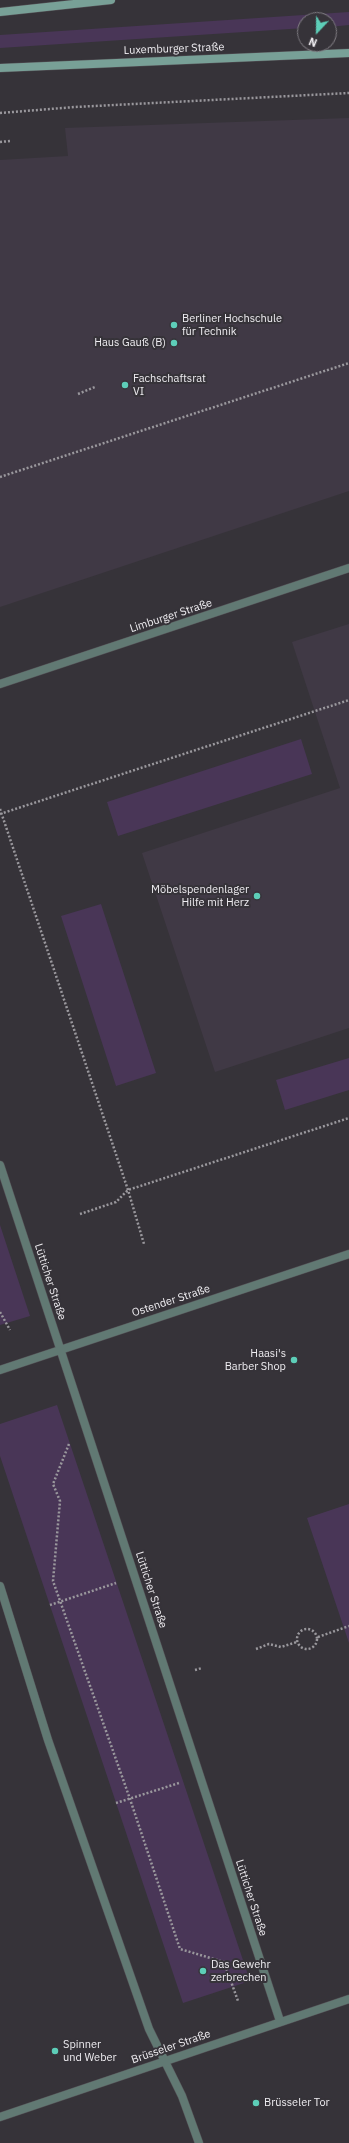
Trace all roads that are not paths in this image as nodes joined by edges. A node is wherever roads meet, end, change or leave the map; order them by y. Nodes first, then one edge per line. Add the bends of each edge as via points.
1 (111, 0) edge
2 (0, 12) edge
3 (349, 53) edge
4 (0, 68) edge
5 (349, 568) edge
6 (0, 684) edge
7 (0, 1165) edge
8 (349, 1254) edge
9 (60, 1350) junction
10 (0, 1370) edge
11 (0, 1586) edge
12 (349, 1999) edge
13 (280, 2021) junction
14 (165, 2061) junction
15 (0, 2117) edge
16 (199, 2143) edge

1 - 2 main road
3 - 4 main road, Luxemburger Straße
5 - 6 street, Limburger Straße
7 - 9 street, Lütticher Straße
8 - 9 street, Ostender Straße
9 - 10 street, Ostender Straße
9 - 13 street, Lütticher Straße
11 - 14 street via 53,1755 149,2030
12 - 13 street, Brüsseler Straße
13 - 14 street, Brüsseler Straße
14 - 15 street, Brüsseler Straße
14 - 16 street via 182,2096

